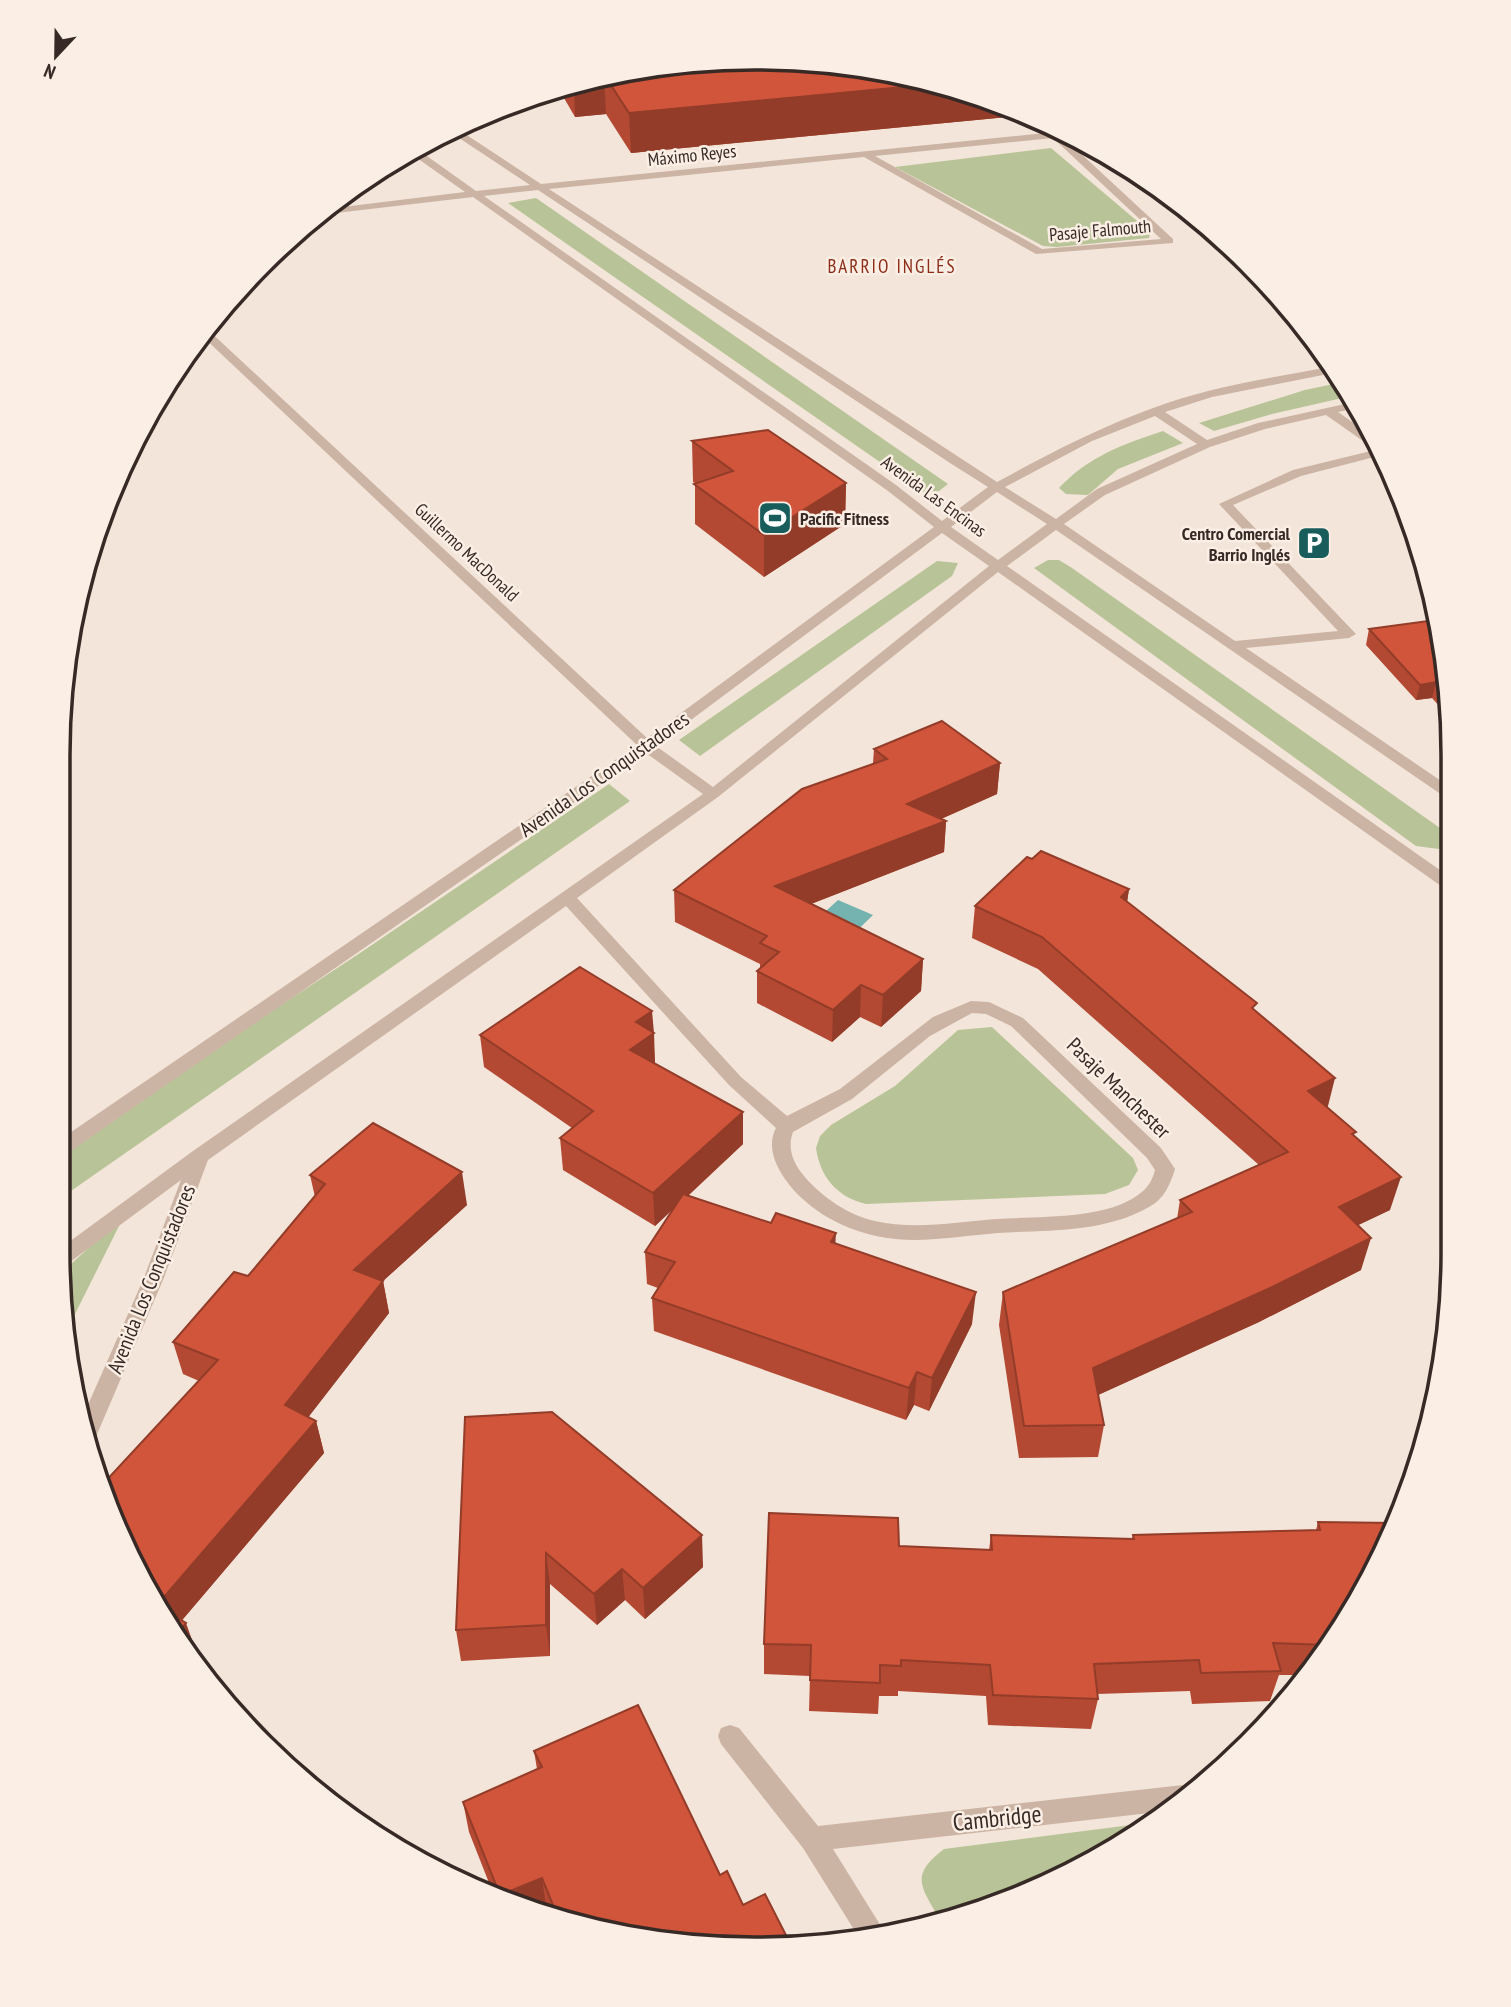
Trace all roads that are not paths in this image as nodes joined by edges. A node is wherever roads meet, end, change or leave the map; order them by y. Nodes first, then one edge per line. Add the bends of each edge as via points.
1 (1047, 135) edge
2 (462, 136) edge
3 (1077, 151) edge
4 (863, 153) junction
5 (422, 157) edge
6 (538, 187) junction
7 (471, 194) junction
8 (340, 211) edge
9 (211, 339) edge
10 (1323, 372) edge
11 (1345, 407) edge
12 (1327, 410) junction
13 (1156, 411) junction
14 (1360, 433) edge
15 (1206, 444) junction
16 (1372, 455) edge
17 (996, 487) junction
18 (1054, 523) junction
19 (941, 526) junction
20 (998, 566) junction
21 (1233, 645) junction
22 (646, 746) junction
23 (1441, 788) edge
24 (713, 794) junction
25 (1440, 869) edge
26 (567, 897) junction
27 (786, 1126) junction
28 (70, 1142) edge
29 (200, 1156) junction
30 (70, 1252) edge
31 (92, 1423) edge
32 (730, 1736) dead end
33 (1168, 1799) edge
34 (812, 1839) junction
35 (868, 1927) edge

1 - 4 street, Máximo Reyes
2 - 6 street, Avenida Las Encinas
3 - 4 street, Pasaje Falmouth via 1169,241 1040,252
4 - 6 street, Máximo Reyes
5 - 7 street, Avenida Las Encinas
6 - 7 street, Máximo Reyes
6 - 17 street, Avenida Las Encinas
7 - 8 street, Máximo Reyes
7 - 19 street, Avenida Las Encinas
9 - 22 street, Guillermo MacDonald
10 - 13 street, Avenida Los Conquistadores via 1210,394
11 - 12 street, Avenida Los Conquistadores
12 - 14 street
12 - 15 street, Avenida Los Conquistadores
13 - 15 street
13 - 17 street, Avenida Los Conquistadores via 1088,438
15 - 18 street, Avenida Los Conquistadores via 1101,492
16 - 21 street via 1297,473 1225,504 1349,634
17 - 18 street, Avenida Las Encinas
17 - 19 street, Avenida Los Conquistadores
18 - 20 street, Avenida Los Conquistadores
18 - 21 street, Avenida Las Encinas
19 - 20 street, Avenida Las Encinas
19 - 22 street, Avenida Los Conquistadores
20 - 24 street, Avenida Los Conquistadores
20 - 25 street, Avenida Las Encinas
21 - 23 street, Avenida Las Encinas
22 - 24 street, Guillermo MacDonald
22 - 28 street, Avenida Los Conquistadores
24 - 26 street, Avenida Los Conquistadores
26 - 27 street via 735,1081
26 - 29 street, Avenida Los Conquistadores
27 - 27 street, Pasaje Manchester via 781,1152 802,1188 828,1209 860,1224 891,1231 1110,1215 1152,1197 1165,1175 1164,1164 1154,1153 1017,1022 981,1006 949,1016 846,1094
29 - 30 street, Avenida Los Conquistadores
29 - 31 street, Avenida Los Conquistadores
32 - 34 street
33 - 34 street, Cambridge
34 - 35 street

